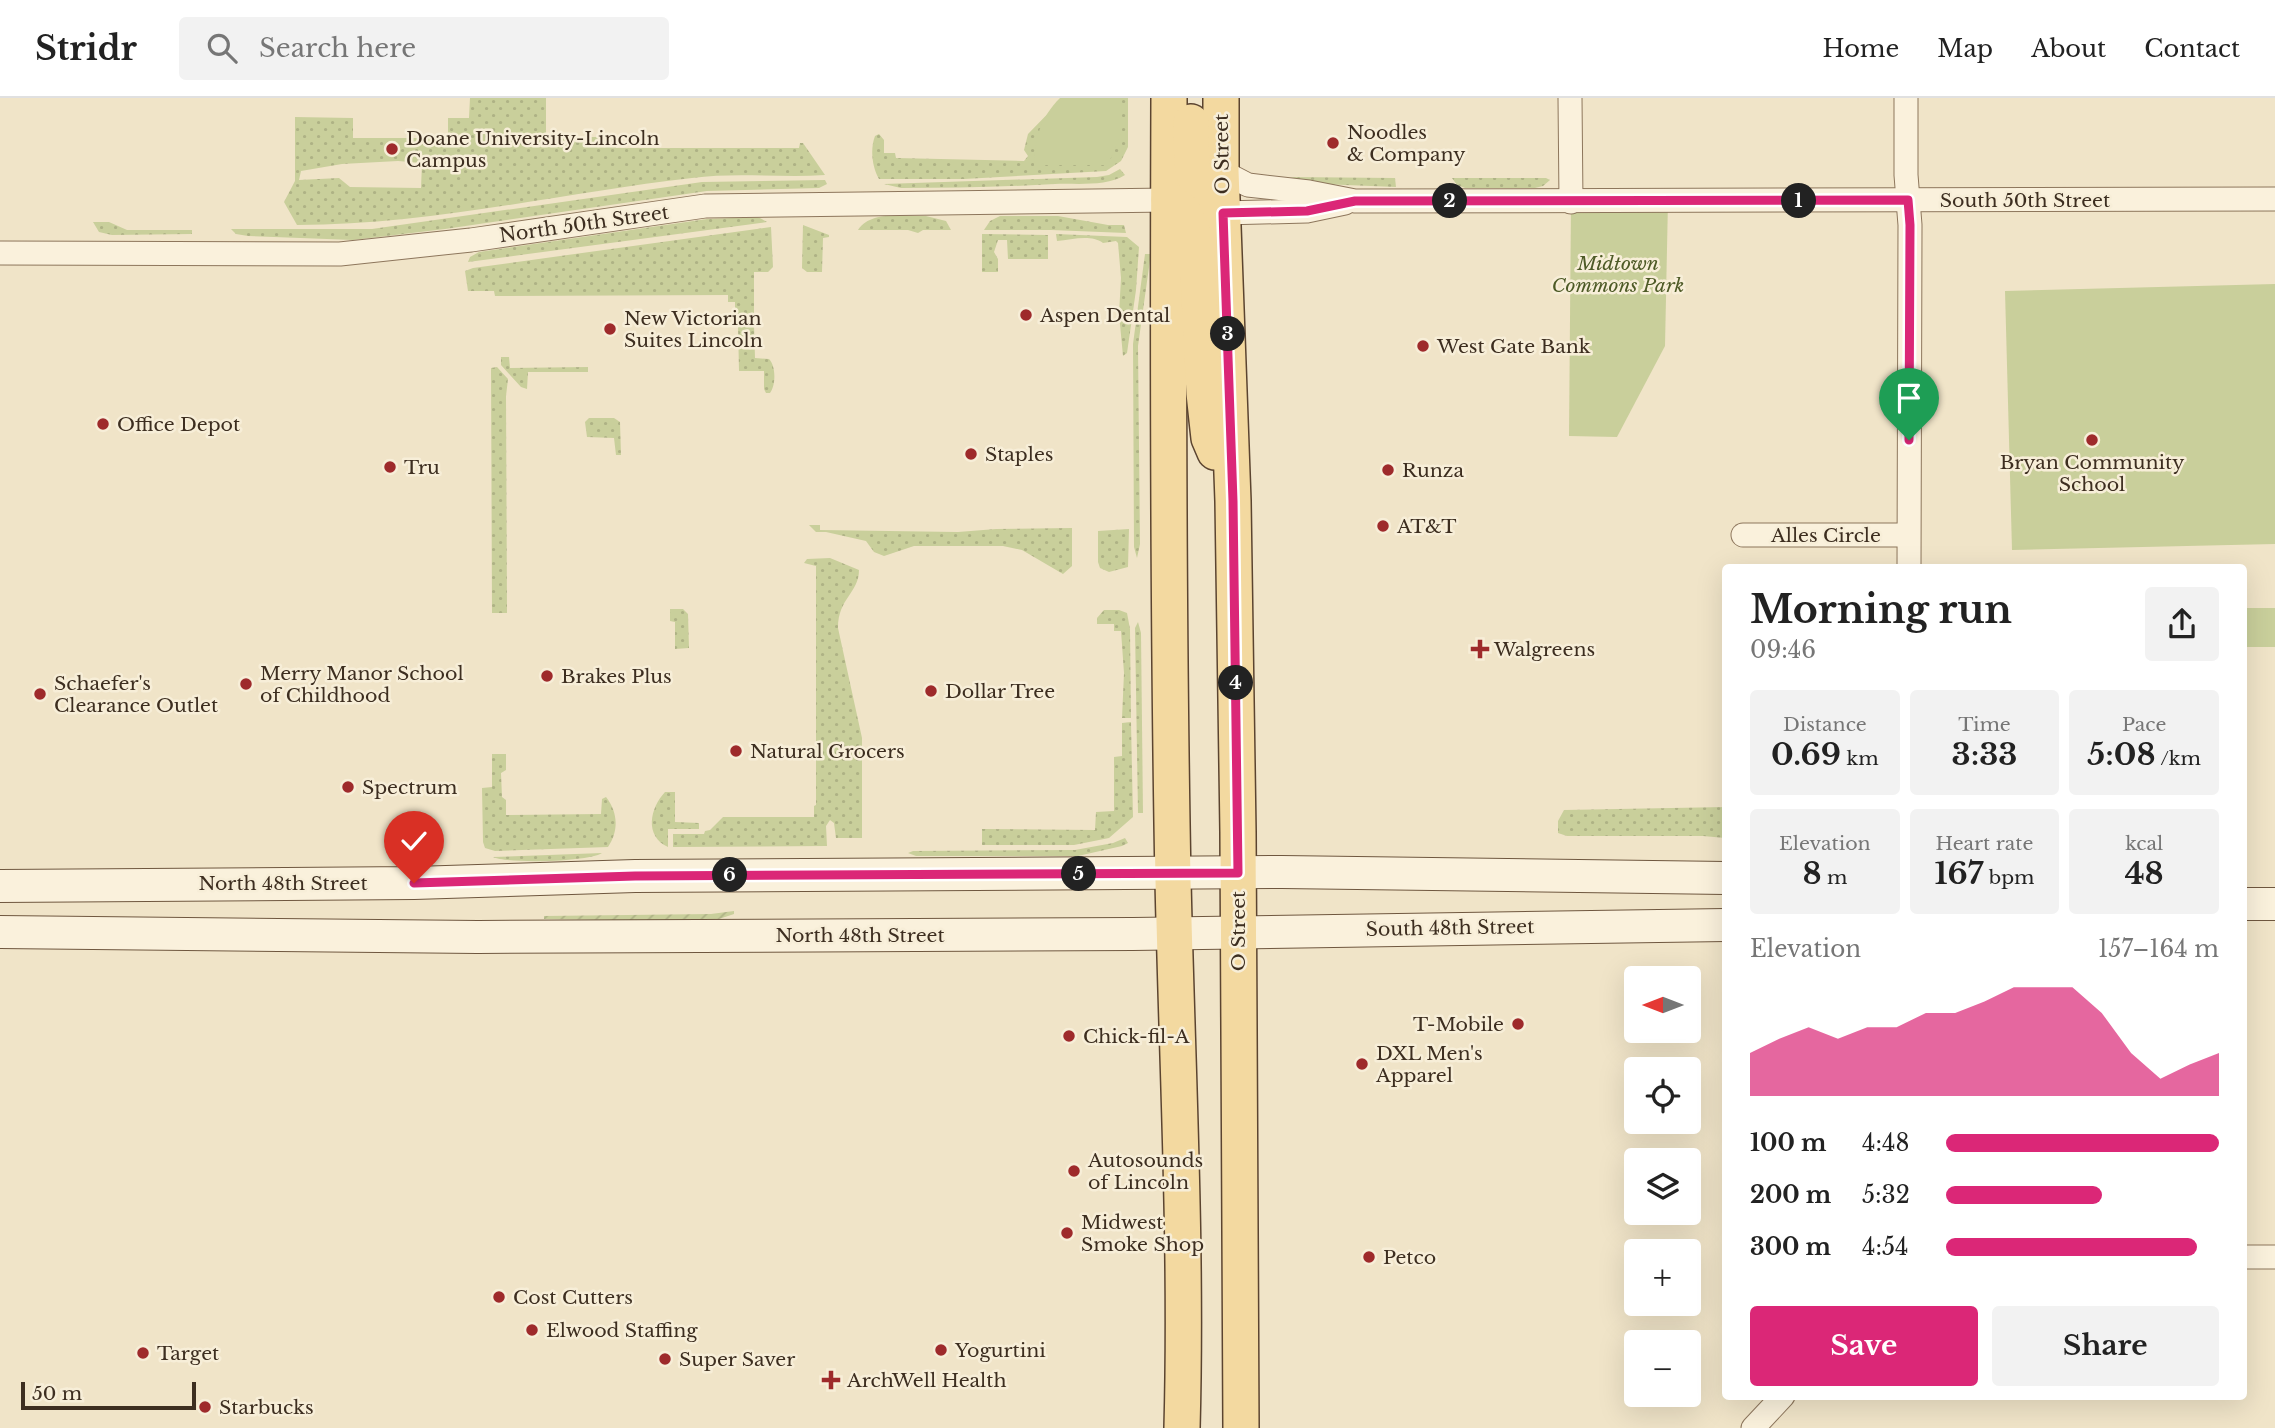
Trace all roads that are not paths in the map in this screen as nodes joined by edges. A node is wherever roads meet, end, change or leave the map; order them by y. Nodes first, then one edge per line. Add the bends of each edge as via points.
1 (1169, 98) edge
2 (1191, 98) edge
3 (1221, 98) edge
4 (1570, 98) edge
5 (1906, 98) edge
6 (1221, 171) junction
7 (2275, 199) edge
8 (1169, 200) junction
9 (1908, 200) junction
10 (1355, 201) junction
11 (1571, 202) junction
12 (1223, 213) junction
13 (0, 253) edge
14 (1233, 501) junction
15 (1743, 535) dead end
16 (1908, 535) junction
17 (1909, 564) edge
18 (1173, 873) junction
19 (1238, 873) junction
20 (1722, 878) edge
21 (0, 886) edge
22 (2247, 904) edge
23 (2275, 904) edge
24 (1722, 925) edge
25 (0, 932) edge
26 (1238, 932) junction
27 (1174, 933) junction
28 (2247, 1257) edge
29 (2275, 1257) edge
30 (1183, 1388) junction
31 (1779, 1400) edge
32 (1182, 1428) edge
33 (1191, 1428) edge
34 (1241, 1428) edge
35 (1752, 1428) edge

1 - 8 main road
2 - 12 main road via 1196,181
3 - 6 main road, O Street
4 - 11 street
5 - 9 street
6 - 10 street, South 50th Street via 1248,185
6 - 12 main road, O Street
7 - 9 street, South 50th Street
8 - 13 street, North 50th Street via 705,206 340,254
8 - 14 main road via 1183,211 1196,240 1209,438
8 - 18 main road
9 - 11 street, South 50th Street
9 - 16 street
10 - 11 street, South 50th Street
10 - 12 street, South 50th Street via 1307,211
12 - 14 main road, O Street
14 - 19 main road, O Street
15 - 16 street, Alles Circle
16 - 17 street
18 - 19 main road, North 48th Street
18 - 21 main road, North 48th Street
18 - 27 main road
19 - 20 main road
19 - 26 main road, O Street
22 - 23 main road
24 - 26 main road, South 48th Street
25 - 27 main road, North 48th Street via 478,937
26 - 27 main road, South 48th Street
26 - 34 main road, O Street
27 - 30 main road
28 - 29 street
30 - 32 main road
30 - 33 main road
31 - 35 street

